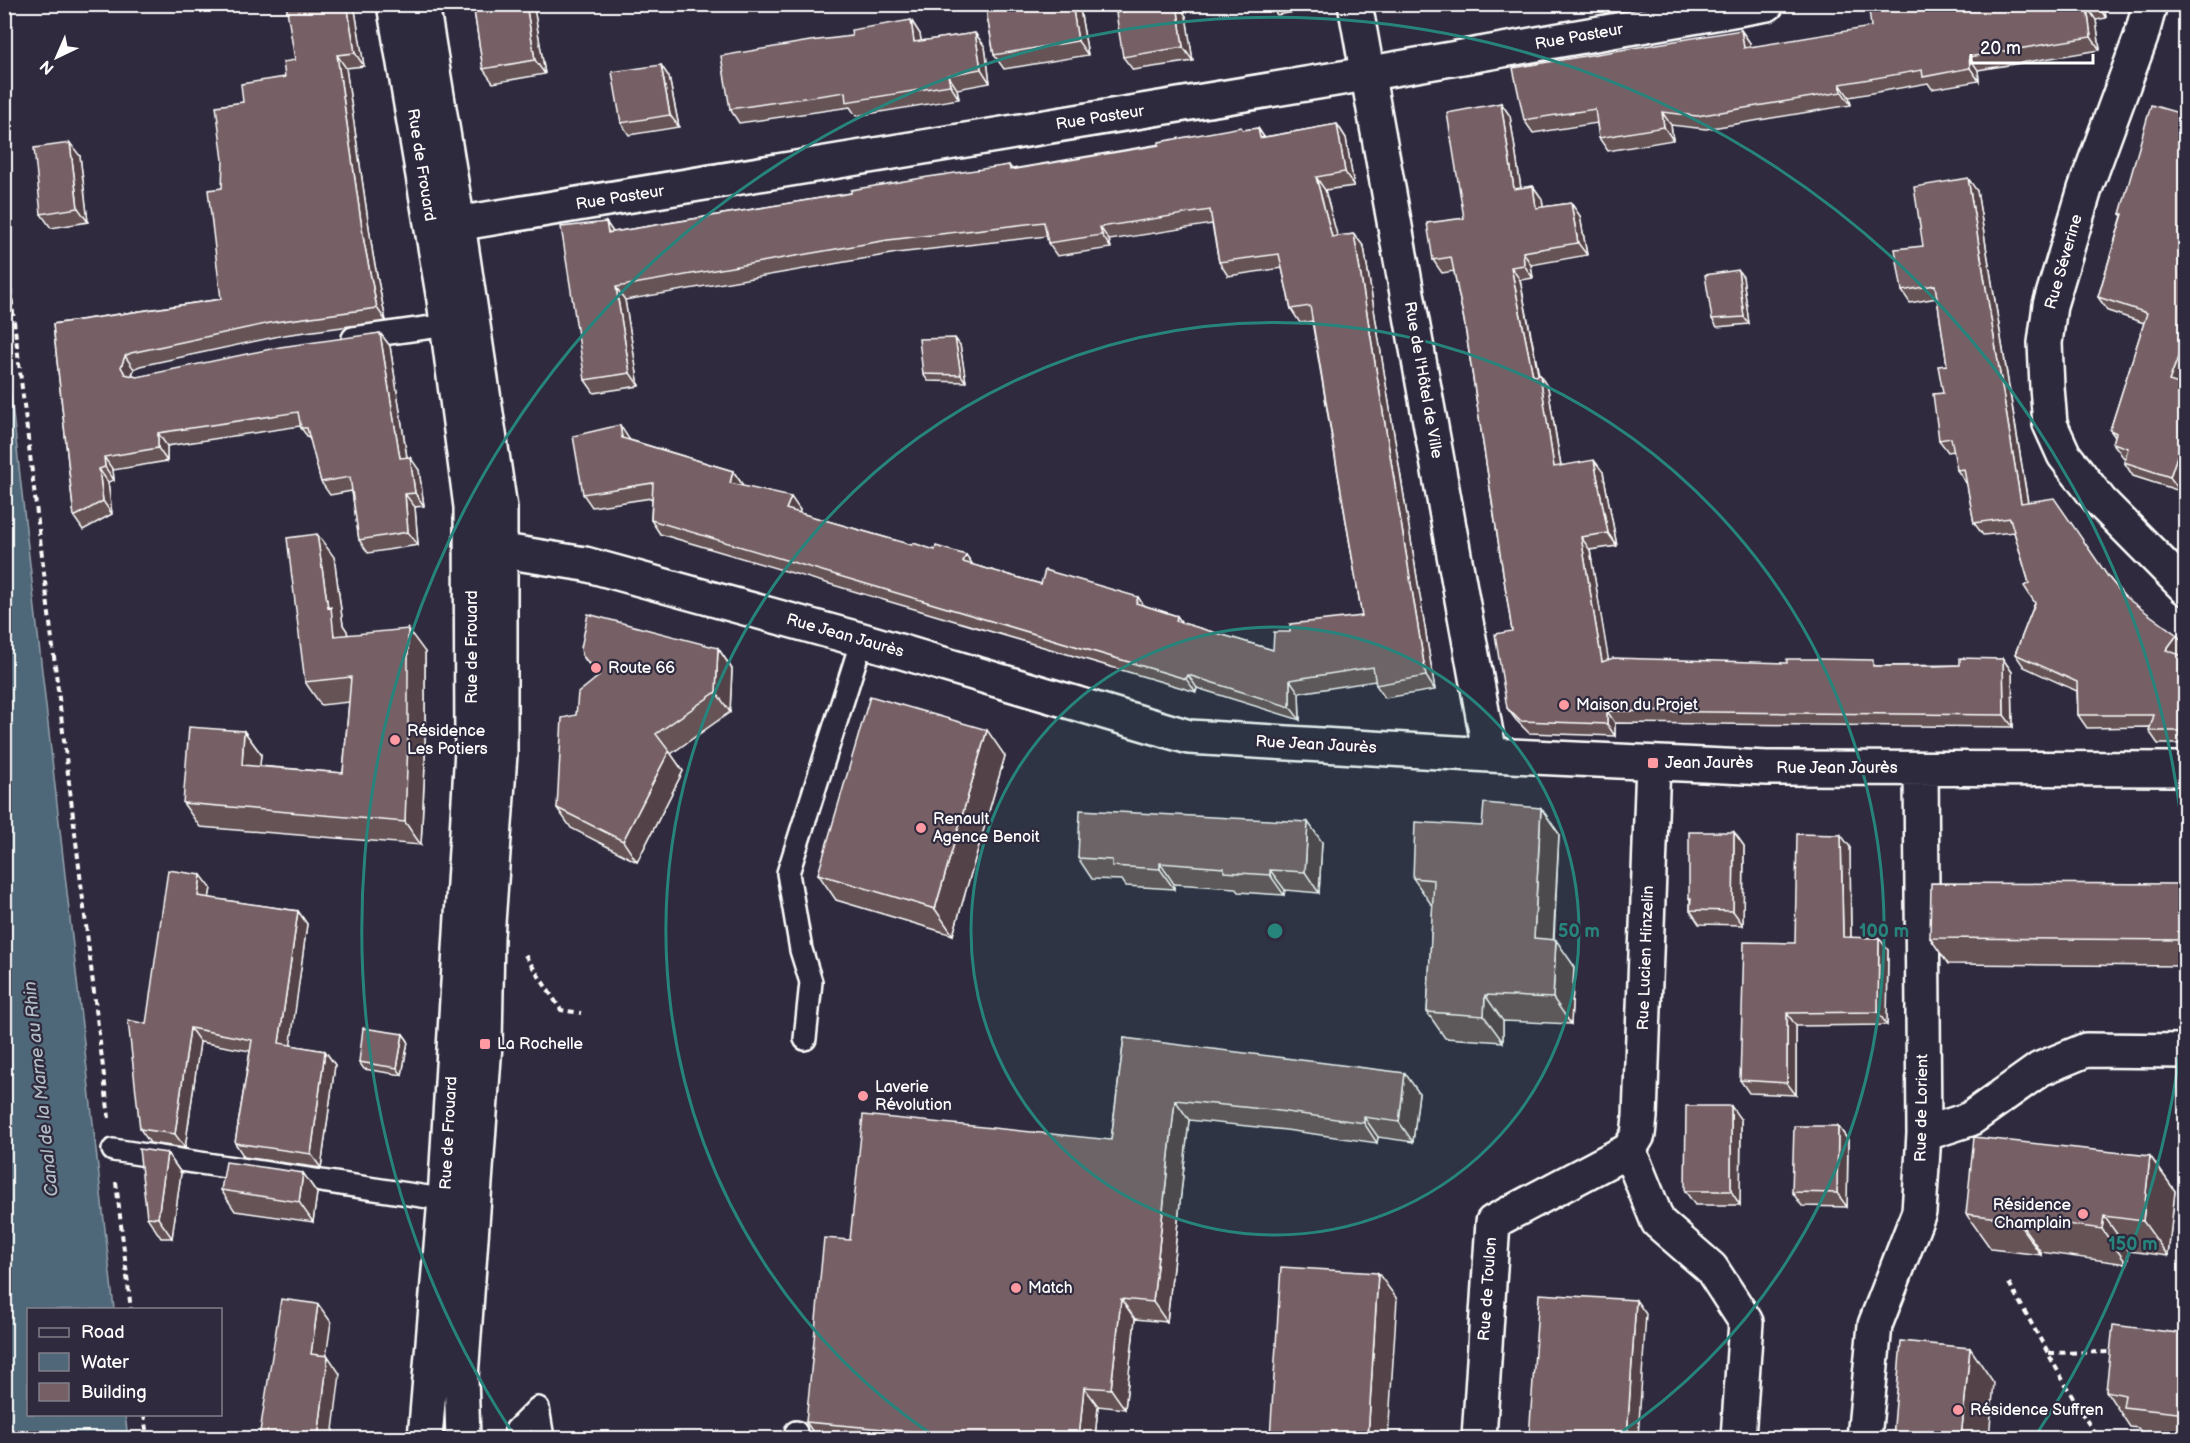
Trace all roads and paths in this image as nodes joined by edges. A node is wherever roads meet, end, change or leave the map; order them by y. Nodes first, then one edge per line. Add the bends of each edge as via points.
1 (394, 4) edge
2 (422, 4) edge
3 (1355, 4) edge
4 (1767, 4) edge
5 (2150, 4) edge
6 (1367, 74) junction
7 (445, 226) junction
8 (4, 237) edge
9 (447, 325) junction
10 (333, 341) edge
11 (486, 550) junction
12 (2186, 588) edge
13 (862, 640) junction
14 (1490, 755) junction
15 (1653, 763) junction
16 (1920, 769) junction
17 (2186, 769) edge
18 (805, 1039) dead end
19 (2186, 1051) edge
20 (1924, 1134) junction
21 (113, 1150) junction
22 (1629, 1150) junction
23 (459, 1201) junction
24 (2009, 1283) dead end
25 (131, 1308) edge
26 (2116, 1352) edge
27 (2049, 1353) junction
28 (144, 1416) edge
29 (147, 1438) edge
30 (425, 1438) edge
31 (463, 1438) edge
32 (515, 1438) edge
33 (543, 1438) edge
34 (1479, 1438) edge
35 (1738, 1438) edge
36 (1864, 1438) edge
37 (2098, 1438) edge

1 - 7 street, Rue de Frouard
2 - 7 street, Rue de Frouard
3 - 6 street, Rue de l'Hôtel de Ville
4 - 6 street, Rue Pasteur
5 - 12 street, Rue Séverine via 2049,305 2045,343 2049,424 2064,455 2100,501
6 - 7 street, Rue Pasteur
6 - 14 street, Rue de l'Hôtel de Ville
7 - 9 street, Rue de Frouard
7 - 11 street, Rue de Frouard via 500,508
8 - 21 path
9 - 10 lane
9 - 11 street, Rue de Frouard via 471,507
11 - 13 street, Rue Jean Jaurès via 585,564
11 - 23 street, Rue de Frouard via 500,754 487,937 485,1044
13 - 14 street, Rue Jean Jaurès via 1189,737
13 - 18 lane via 788,873 801,950 811,982
14 - 15 street, Rue Jean Jaurès
15 - 16 street, Rue Jean Jaurès
15 - 22 street, Rue Lucien Hinzelin via 1640,1117 1638,1136
16 - 17 street, Rue Jean Jaurès
16 - 20 street, Rue de Lorient
19 - 20 street via 2085,1050 2040,1069 1970,1119
20 - 36 street, Rue de Lorient via 1919,1212 1875,1325
21 - 23 lane
21 - 25 path
22 - 34 street, Rue de Toulon via 1493,1222
22 - 35 street via 1658,1222 1711,1268 1746,1322
23 - 30 street, Rue de Frouard
23 - 31 street, Rue de Frouard
24 - 27 path
26 - 27 path
27 - 37 path
28 - 29 path
32 - 33 lane via 516,1431 538,1408

